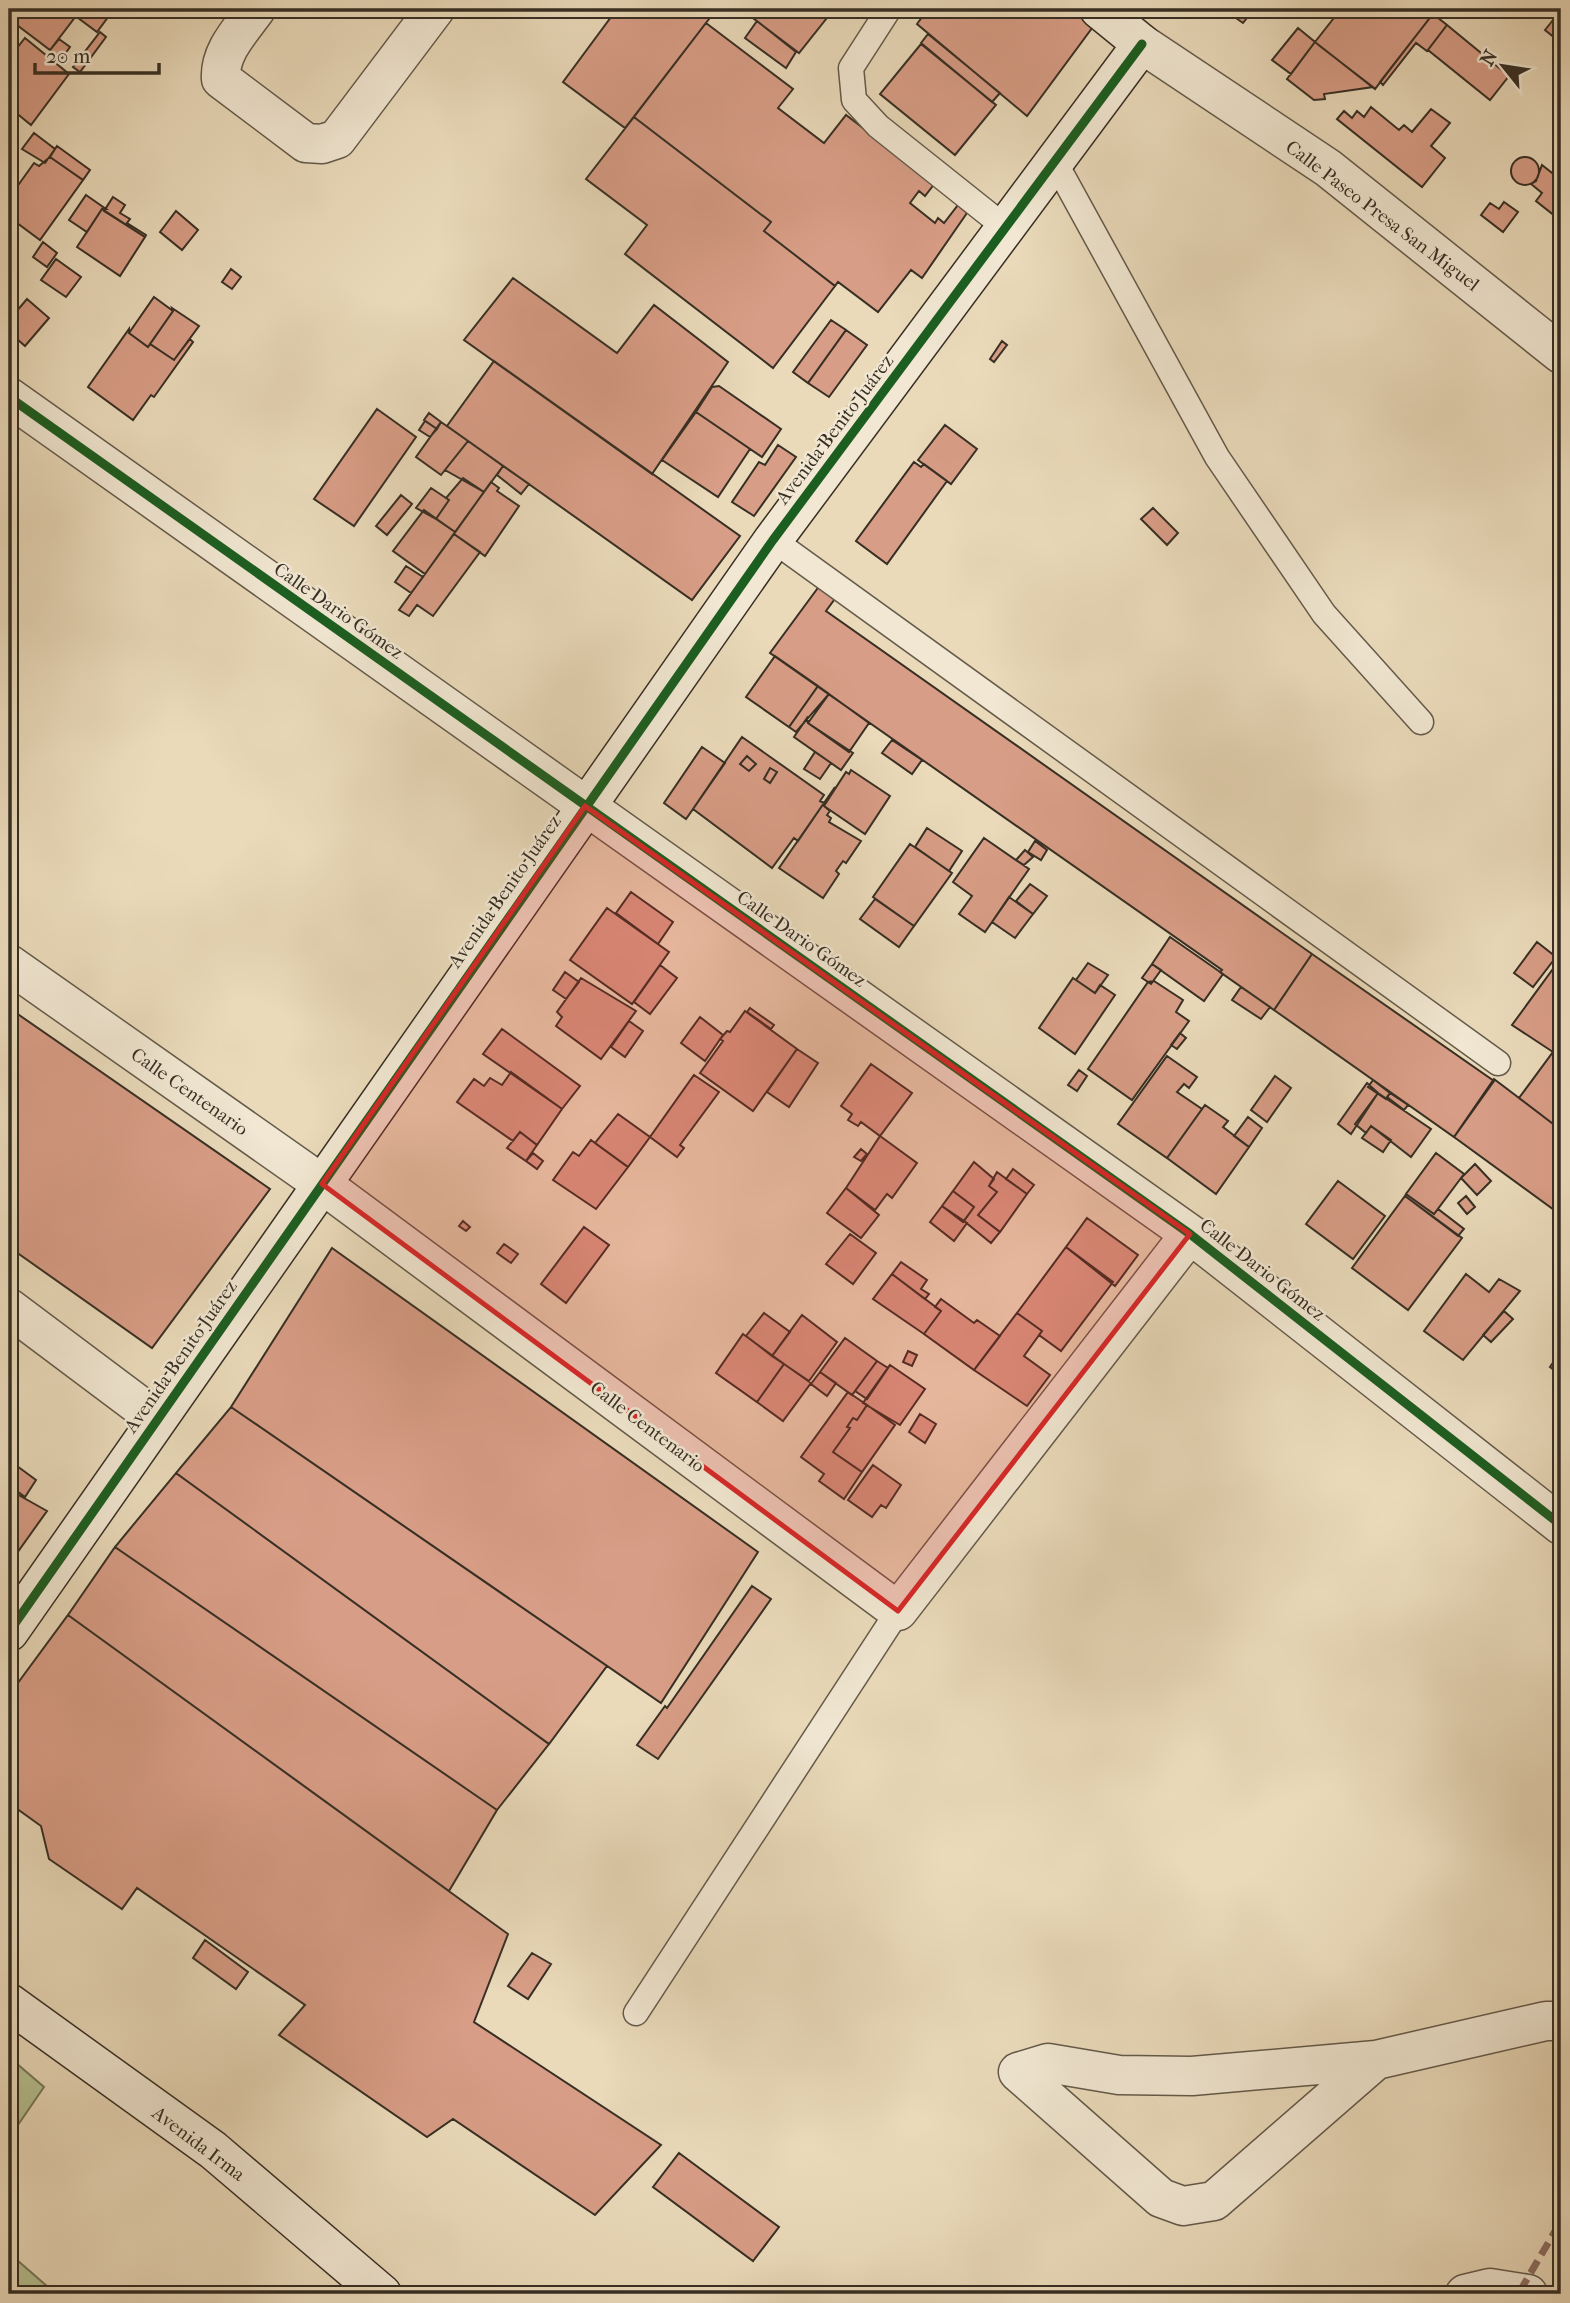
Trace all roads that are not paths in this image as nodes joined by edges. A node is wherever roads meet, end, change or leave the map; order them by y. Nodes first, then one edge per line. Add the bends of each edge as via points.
1 (256, 9) edge
2 (435, 9) edge
3 (889, 9) edge
4 (1099, 9) edge
5 (1142, 44) junction
6 (1055, 162) junction
7 (1006, 228) junction
8 (1561, 354) edge
9 (9, 397) edge
10 (773, 540) junction
11 (1421, 722) dead end
12 (585, 806) junction
13 (9, 964) edge
14 (1498, 1063) dead end
15 (322, 1184) junction
16 (1190, 1234) junction
17 (9, 1308) edge
18 (157, 1419) junction
19 (1561, 1525) edge
20 (898, 1611) junction
21 (9, 1632) edge
22 (9, 2003) edge
23 (636, 2013) dead end
24 (1561, 2021) edge
25 (1377, 2060) junction
26 (382, 2294) edge
27 (1465, 2294) edge
28 (1528, 2294) edge

1 - 2 street via 224,55 221,79 306,143 323,145 337,139
3 - 7 lane via 851,68 854,100 878,126
4 - 5 street, Calle Paseo Presa San Miguel
5 - 6 street, Avenida Benito Juárez
5 - 8 street, Calle Paseo Presa San Miguel via 1328,168
6 - 7 street, Avenida Benito Juárez
6 - 11 lane via 1217,457 1324,614
7 - 10 street, Avenida Benito Juárez
9 - 12 street, Calle Dario Gómez
10 - 12 street, Avenida Benito Juárez
10 - 14 lane
12 - 15 street, Avenida Benito Juárez
12 - 16 street, Calle Dario Gómez
13 - 15 street, Calle Centenario
15 - 18 street, Avenida Benito Juárez
15 - 20 street, Calle Centenario
16 - 19 street, Calle Dario Gómez
16 - 20 street
17 - 18 street
18 - 21 street, Avenida Benito Juárez
20 - 23 lane
22 - 26 street, Avenida Irma via 213,2150
24 - 25 street
25 - 25 street via 1214,2201 1183,2206 1161,2198 1018,2072 1048,2063 1119,2075 1192,2076
27 - 28 street via 1490,2288

